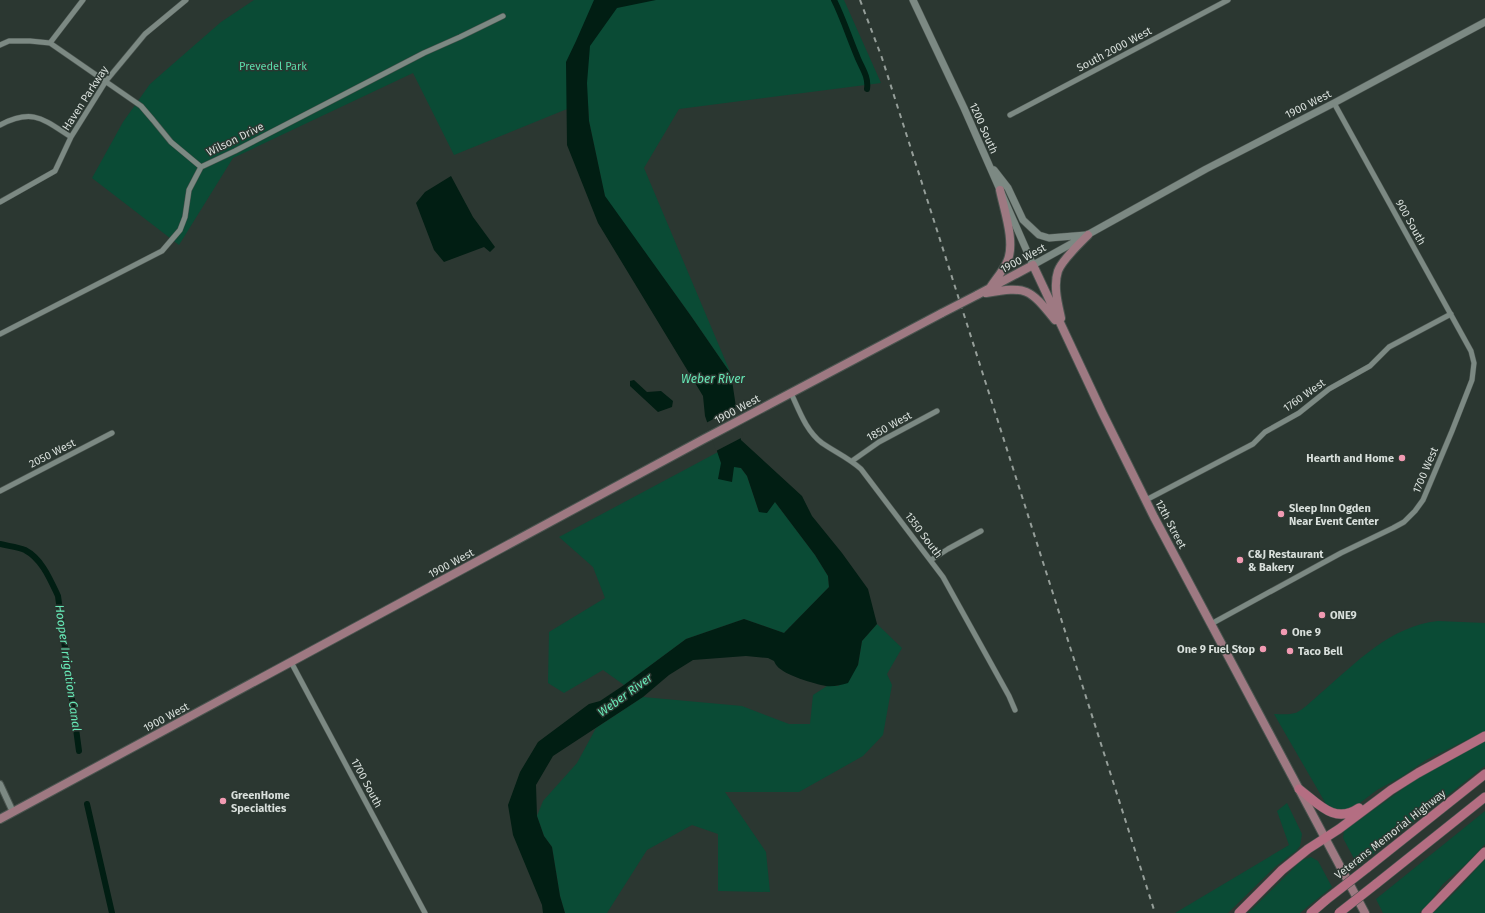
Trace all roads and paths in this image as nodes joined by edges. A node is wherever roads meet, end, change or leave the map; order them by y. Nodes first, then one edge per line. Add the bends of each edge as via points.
1 (84, 0) edge
2 (186, 0) edge
3 (913, 0) edge
4 (1228, 0) edge
5 (503, 16) dead end
6 (1485, 22) edge
7 (50, 43) junction
8 (0, 45) edge
9 (106, 81) junction
10 (1334, 103) junction
11 (1010, 115) dead end
12 (0, 125) edge
13 (71, 137) junction
14 (988, 163) junction
15 (201, 166) junction
16 (1000, 190) junction
17 (0, 202) edge
18 (1088, 235) junction
19 (1033, 266) junction
20 (989, 288) junction
21 (977, 295) junction
22 (1451, 314) junction
23 (1062, 329) junction
24 (0, 334) edge
25 (1471, 350) joint
26 (791, 393) junction
27 (937, 411) dead end
28 (112, 433) dead end
29 (852, 461) junction
30 (0, 491) edge
31 (1146, 500) junction
32 (981, 531) dead end
33 (931, 560) junction
34 (1211, 624) junction
35 (291, 662) junction
36 (1015, 710) dead end
37 (1485, 736) edge
38 (1485, 774) edge
39 (0, 784) edge
40 (1299, 788) junction
41 (1391, 790) junction
42 (1485, 797) edge
43 (13, 812) junction
44 (0, 819) edge
45 (1325, 838) junction
46 (1485, 852) edge
47 (425, 913) edge
48 (1239, 913) edge
49 (1311, 913) edge
50 (1339, 913) edge
51 (1365, 913) edge
52 (1426, 913) edge

1 - 7 street
2 - 9 street, Haven Parkway via 145,34
3 - 14 main road, 1200 South
4 - 11 street, South 2000 West
5 - 15 street, Wilson Drive via 424,53 242,148
6 - 10 main road, 1900 West
7 - 8 street via 9,41
7 - 9 street
9 - 13 street, Haven Parkway
9 - 15 street via 140,106 171,142
10 - 18 main road, 1900 West via 1206,169
10 - 22 street, 900 South
12 - 13 street via 12,118 36,117
13 - 17 street, Haven Parkway via 55,171
14 - 16 main road, 1200 South
14 - 18 main road via 1008,188 1023,220 1039,235 1049,238
15 - 24 street, Wilson Drive via 189,190 185,217 180,230 162,251
16 - 19 main road, 1200 South
16 - 20 main road via 1009,233 1010,253 1007,263
18 - 19 main road, 1900 West
18 - 23 main road via 1058,270 1056,280
19 - 20 main road, 1900 West
19 - 23 main road, 12th Street
20 - 21 main road, 1900 West
21 - 23 main road via 1010,289 1025,291 1036,298
21 - 26 main road, 1900 West, bridge
22 - 25 street, 900 South
22 - 31 street, 1760 West via 1389,347 1370,366 1329,389 1299,413 1265,432 1253,444
23 - 31 main road, 12th Street
25 - 34 street, 1700 West via 1474,363 1472,380 1423,500 1415,511 1404,522
26 - 29 street, 1350 South via 812,432 822,442
26 - 35 main road, 1900 West
27 - 29 street, 1850 West via 879,442
28 - 30 street, 2050 West
29 - 33 street, 1350 South
31 - 34 main road, 12th Street
32 - 33 street
33 - 36 street, 1350 South via 943,577
34 - 40 main road, 12th Street
35 - 43 main road, 1900 West
35 - 47 street, 1700 South
37 - 41 highway
38 - 49 highway, Veterans Memorial Highway, bridge
39 - 43 street
40 - 41 highway via 1328,811 1343,815 1350,814 1373,798
40 - 45 main road, 12th Street
41 - 45 highway
42 - 50 highway, bridge
43 - 44 main road, 1900 West
45 - 48 highway via 1282,870
45 - 51 main road, 12th Street
46 - 52 highway

